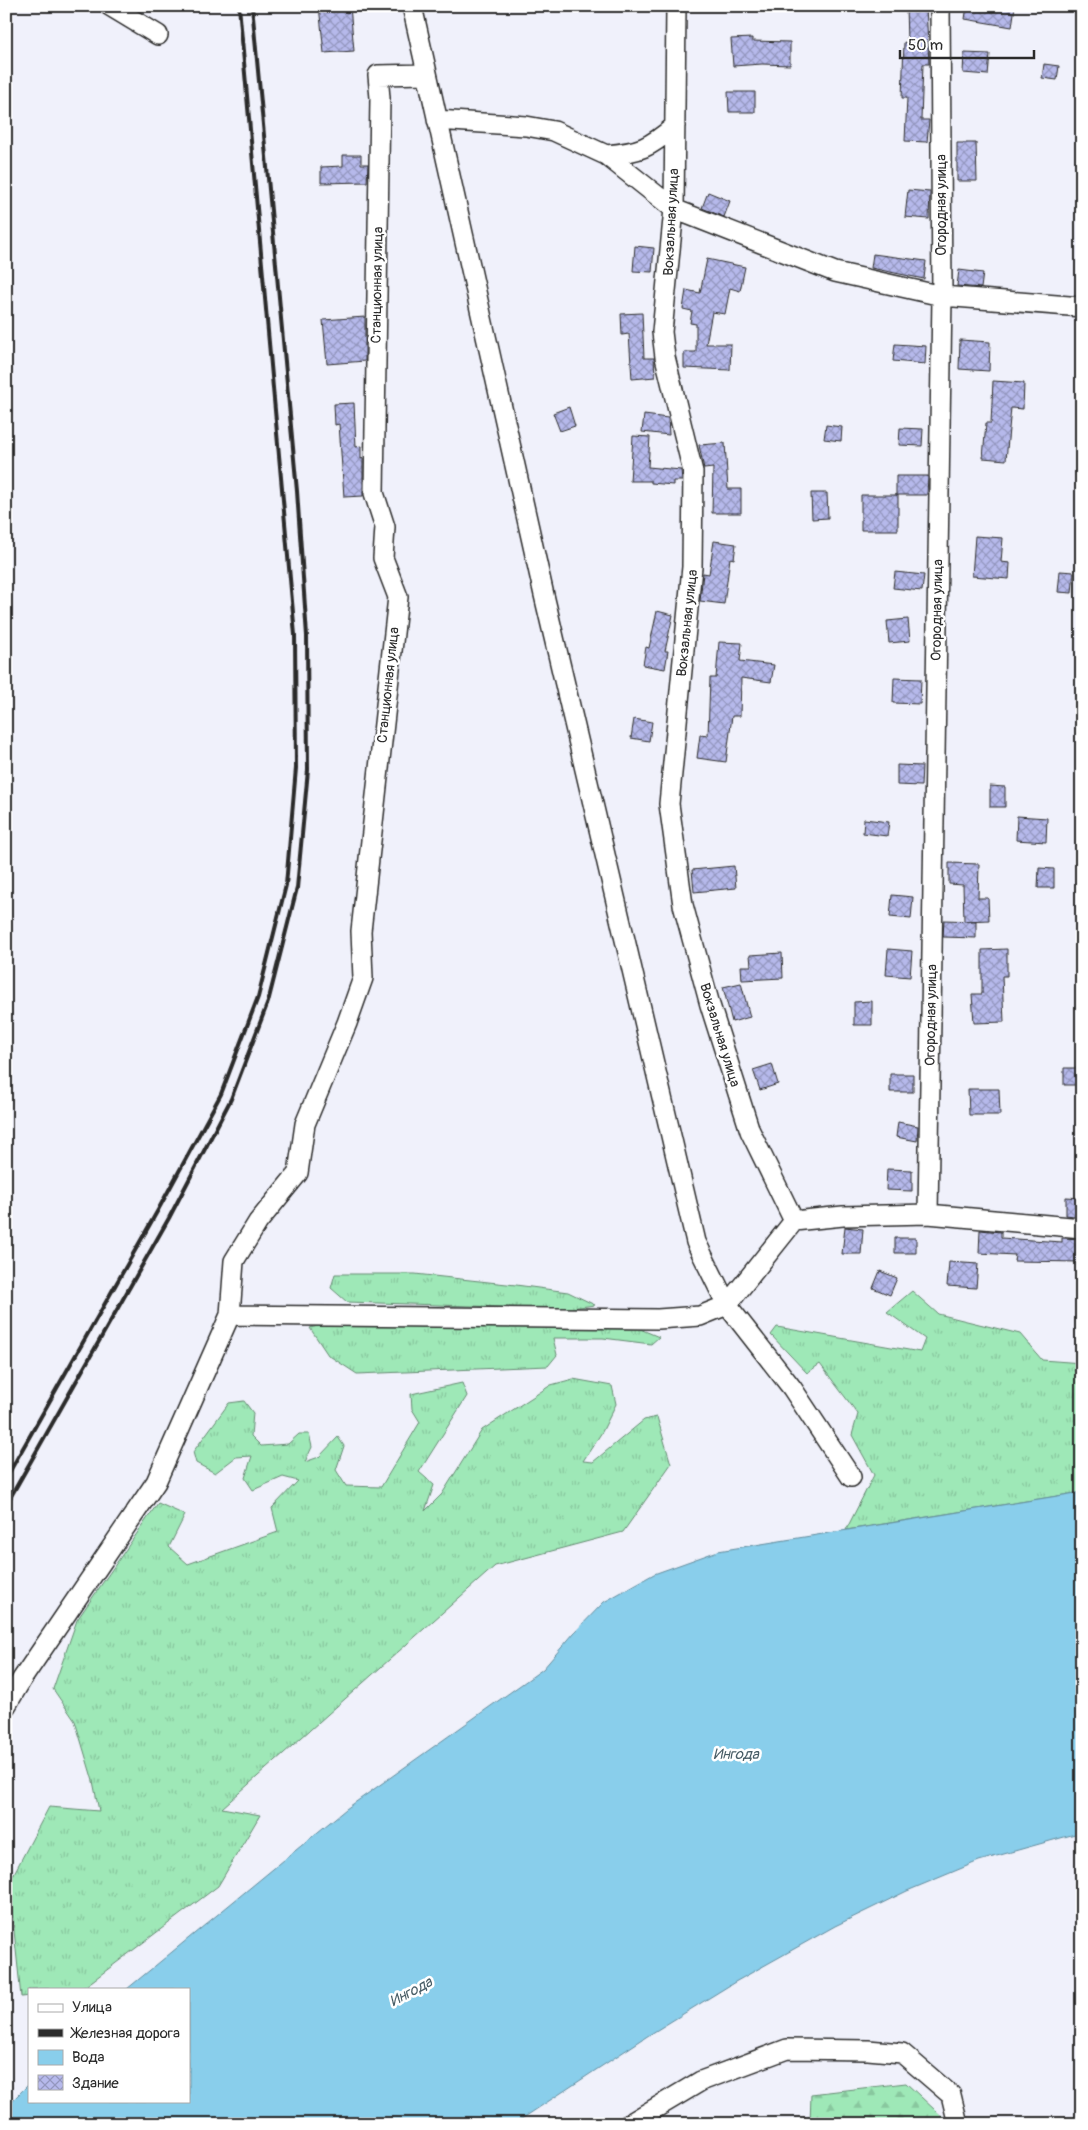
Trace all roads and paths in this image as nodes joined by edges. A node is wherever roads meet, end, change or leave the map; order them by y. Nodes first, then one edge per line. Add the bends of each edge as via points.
1 (110, 6) edge
2 (412, 6) edge
3 (676, 6) edge
4 (940, 6) edge
5 (158, 35) dead end
6 (427, 74) junction
7 (437, 120) junction
8 (675, 126) junction
9 (606, 155) junction
10 (674, 209) junction
11 (942, 296) junction
12 (1082, 307) edge
13 (928, 1214) junction
14 (794, 1221) junction
15 (1082, 1228) edge
16 (727, 1305) junction
17 (230, 1315) junction
18 (851, 1477) dead end
19 (6, 1706) edge
20 (629, 2124) edge
21 (958, 2124) edge

1 - 5 street
2 - 6 street
3 - 8 street, Вокзальная улица
4 - 11 street, Огородная улица
6 - 7 street
6 - 17 street, Станционная улица via 378,75 374,494 385,527 383,558 398,597 361,931 363,978 305,1124 298,1173 258,1222 234,1261
7 - 9 street via 554,131
7 - 16 street via 696,1242
8 - 9 street via 656,142 635,152
8 - 10 street, Вокзальная улица
9 - 10 street
10 - 11 street via 835,272
10 - 14 street, Вокзальная улица via 662,332 693,472 692,567 668,804 683,905 710,1005 750,1131
11 - 12 street
11 - 13 street, Огородная улица
13 - 14 street
13 - 15 street
14 - 16 street
16 - 17 street via 700,1316 658,1319
16 - 18 street via 792,1388
17 - 19 street via 156,1482
20 - 21 street via 701,2081 787,2049 902,2053 951,2095

